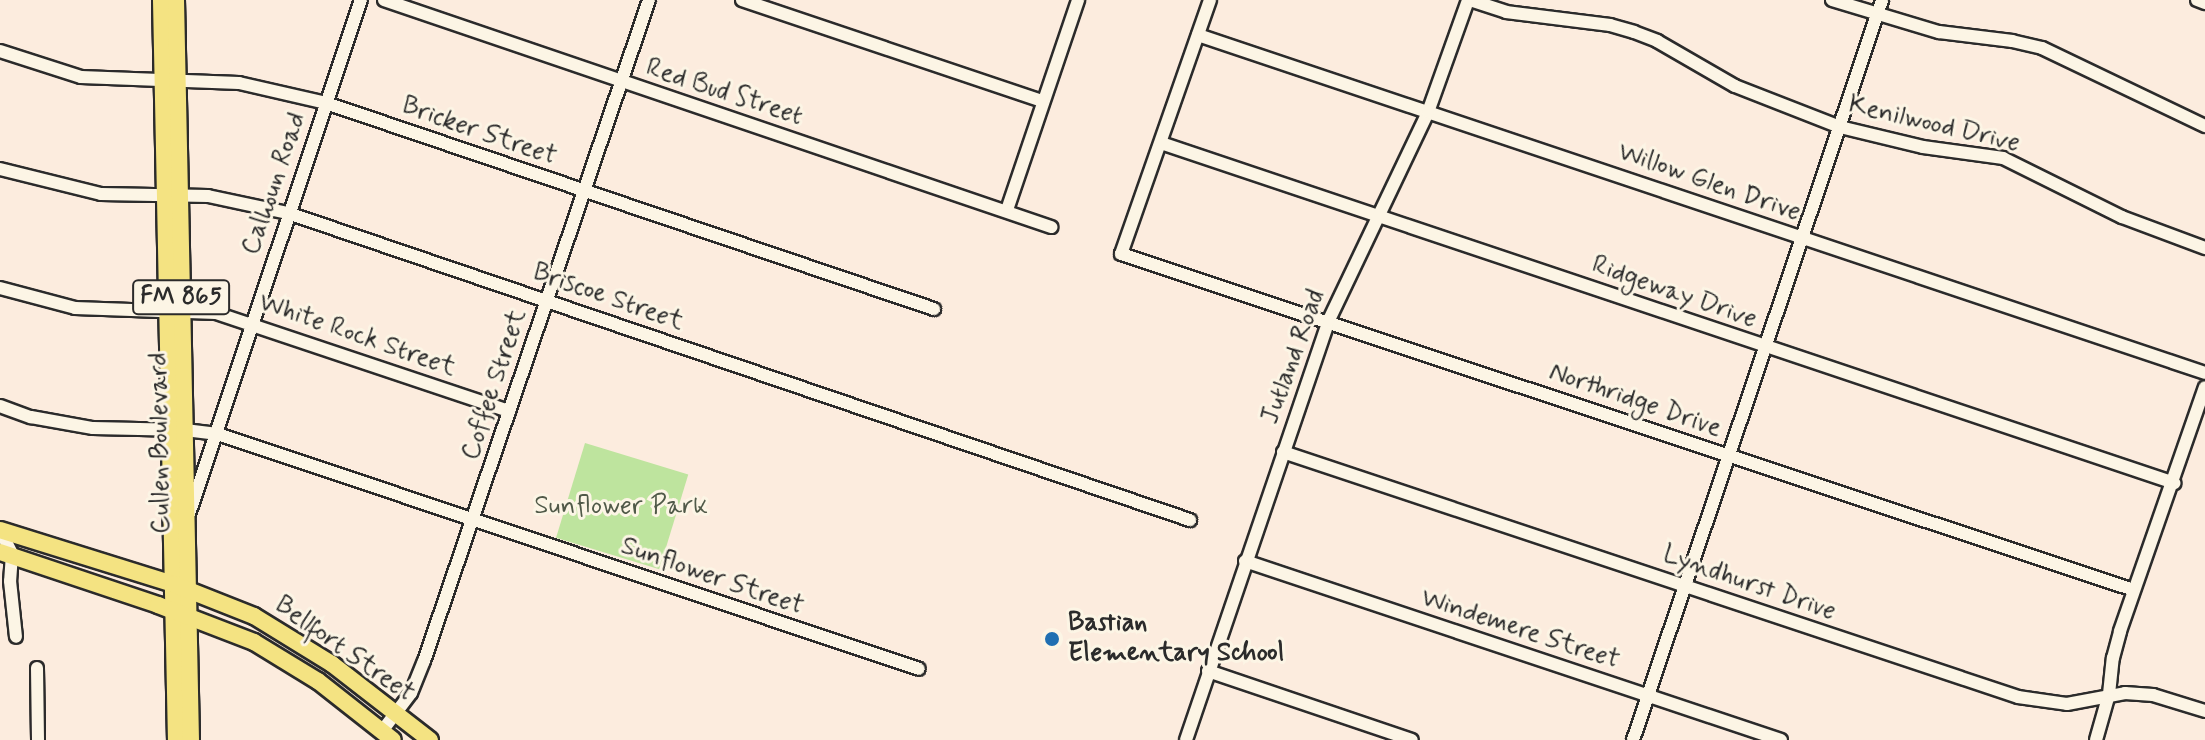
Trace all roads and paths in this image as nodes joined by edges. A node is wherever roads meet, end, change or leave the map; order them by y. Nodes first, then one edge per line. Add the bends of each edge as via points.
1 (161, 0) edge
2 (176, 0) edge
3 (361, 0) edge
4 (384, 0) edge
5 (649, 0) edge
6 (742, 0) edge
7 (1078, 0) edge
8 (1210, 0) edge
9 (1469, 0) edge
10 (1832, 0) edge
11 (1882, 0) edge
12 (2197, 0) edge
13 (2205, 3) edge
14 (1877, 16) junction
15 (1198, 35) junction
16 (0, 51) edge
17 (170, 82) junction
18 (622, 82) junction
19 (1042, 101) junction
20 (326, 103) junction
21 (1428, 112) junction
22 (2205, 126) edge
23 (1840, 127) junction
24 (1161, 143) junction
25 (0, 169) edge
26 (583, 191) junction
27 (172, 196) junction
28 (1007, 210) junction
29 (288, 213) junction
30 (1380, 218) junction
31 (1051, 227) dead end
32 (1803, 238) junction
33 (2205, 248) edge
34 (0, 288) edge
35 (546, 300) junction
36 (934, 309) dead end
37 (174, 312) junction
38 (252, 322) junction
39 (1328, 322) junction
40 (1766, 348) junction
41 (2205, 373) edge
42 (2205, 387) edge
43 (0, 406) edge
44 (509, 411) junction
45 (177, 430) junction
46 (218, 434) junction
47 (1283, 452) junction
48 (1730, 456) junction
49 (2174, 483) junction
50 (187, 519) junction
51 (473, 520) junction
52 (1190, 520) dead end
53 (0, 530) edge
54 (6, 553) edge
55 (1245, 561) junction
56 (5, 581) edge
57 (173, 584) junction
58 (1686, 586) junction
59 (189, 590) junction
60 (2134, 590) junction
61 (180, 613) junction
62 (16, 637) dead end
63 (332, 664) junction
64 (37, 668) dead end
65 (919, 669) dead end
66 (1208, 671) junction
67 (318, 681) junction
68 (2109, 694) junction
69 (1647, 695) junction
70 (2205, 711) edge
71 (397, 714) junction
72 (388, 736) edge
73 (38, 740) edge
74 (176, 740) edge
75 (191, 740) edge
76 (430, 740) edge
77 (1186, 740) edge
78 (1412, 740) edge
79 (1633, 740) edge
80 (1781, 740) edge
81 (2096, 740) edge

1 - 17 main road, Cullen Boulevard / FM 865
2 - 17 main road, Cullen Boulevard / FM 865
3 - 20 street, Calhoun Road
4 - 18 street, Red Bud Street
5 - 18 street, Coffee Street
6 - 19 street
7 - 19 street
8 - 15 street
9 - 21 street, Jutland Road
9 - 23 street, Kenilwood Drive via 1506,12 1596,22 1634,32 1735,86
10 - 14 street
11 - 14 street
12 - 13 street
14 - 22 street via 2042,48
14 - 23 street
15 - 21 street, Willow Glen Drive
15 - 24 street
16 - 17 street, Bricker Street via 81,77
17 - 20 street, Bricker Street via 239,83
17 - 27 main road, Cullen Boulevard / FM 865
18 - 26 street, Coffee Street
18 - 28 street, Red Bud Street
19 - 28 street
20 - 26 street, Bricker Street
20 - 29 street, Calhoun Road
21 - 30 street, Jutland Road
21 - 32 street, Willow Glen Drive
23 - 32 street
23 - 33 street, Kenilwood Drive via 1923,147 2003,158 2122,217
24 - 30 street, Ridgeway Drive
24 - 39 street, Northridge Drive via 1121,254
25 - 27 street, Briscoe Street via 101,194
26 - 35 street, Coffee Street
26 - 36 street, Bricker Street
27 - 29 street, Briscoe Street via 232,199
27 - 37 main road, Cullen Boulevard / FM 865
28 - 31 street, Red Bud Street
29 - 35 street, Briscoe Street
29 - 38 street, Calhoun Road
30 - 39 street, Jutland Road
30 - 40 street, Ridgeway Drive
32 - 40 street
32 - 41 street, Willow Glen Drive
34 - 37 street, White Rock Street via 75,308
35 - 44 street, Coffee Street
35 - 52 street, Briscoe Street
37 - 38 street, White Rock Street via 216,313
37 - 45 main road, Cullen Boulevard / FM 865
38 - 44 street, White Rock Street
38 - 46 street, Calhoun Road
39 - 47 street, Jutland Road
39 - 48 street, Northridge Drive
40 - 48 street
40 - 49 street, Ridgeway Drive
42 - 49 street
43 - 45 street via 93,428
44 - 51 street, Coffee Street
45 - 46 street, Sunflower Street
45 - 50 main road, Cullen Boulevard / FM 865
45 - 57 main road, Cullen Boulevard / FM 865
46 - 50 street, Calhoun Road
46 - 51 street, Sunflower Street
47 - 55 street, Jutland Road
47 - 58 street, Lyndhurst Drive
48 - 58 street
48 - 60 street, Northridge Drive
49 - 60 street
50 - 59 main road, Cullen Boulevard / FM 865
51 - 65 street, Sunflower Street
51 - 71 street, Coffee Street via 424,661
53 - 54 street
53 - 57 main road, Bellfort Street
54 - 56 street
54 - 61 main road, Bellfort Street
55 - 66 street, Jutland Road
55 - 69 street, Windemere Street
56 - 62 street
57 - 59 main road, Bellfort Street
57 - 61 main road, Cullen Boulevard / FM 865
58 - 68 street, Lyndhurst Drive via 2028,700 2067,704
58 - 69 street
59 - 61 main road, Cullen Boulevard / FM 865
59 - 63 main road, Bellfort Street via 254,616
60 - 68 street via 2113,658
61 - 67 main road, Bellfort Street via 254,642
61 - 74 main road, Cullen Boulevard / FM 865
61 - 75 main road, Cullen Boulevard / FM 865
63 - 67 main road
63 - 71 main road, Bellfort Street
64 - 73 street
66 - 77 street, Jutland Road
66 - 78 street
67 - 72 main road, Bellfort Street
68 - 70 street, Lyndhurst Drive via 2153,695
68 - 81 street
69 - 79 street
69 - 80 street, Windemere Street
71 - 72 street, Coffee Street
71 - 76 main road, Bellfort Street

